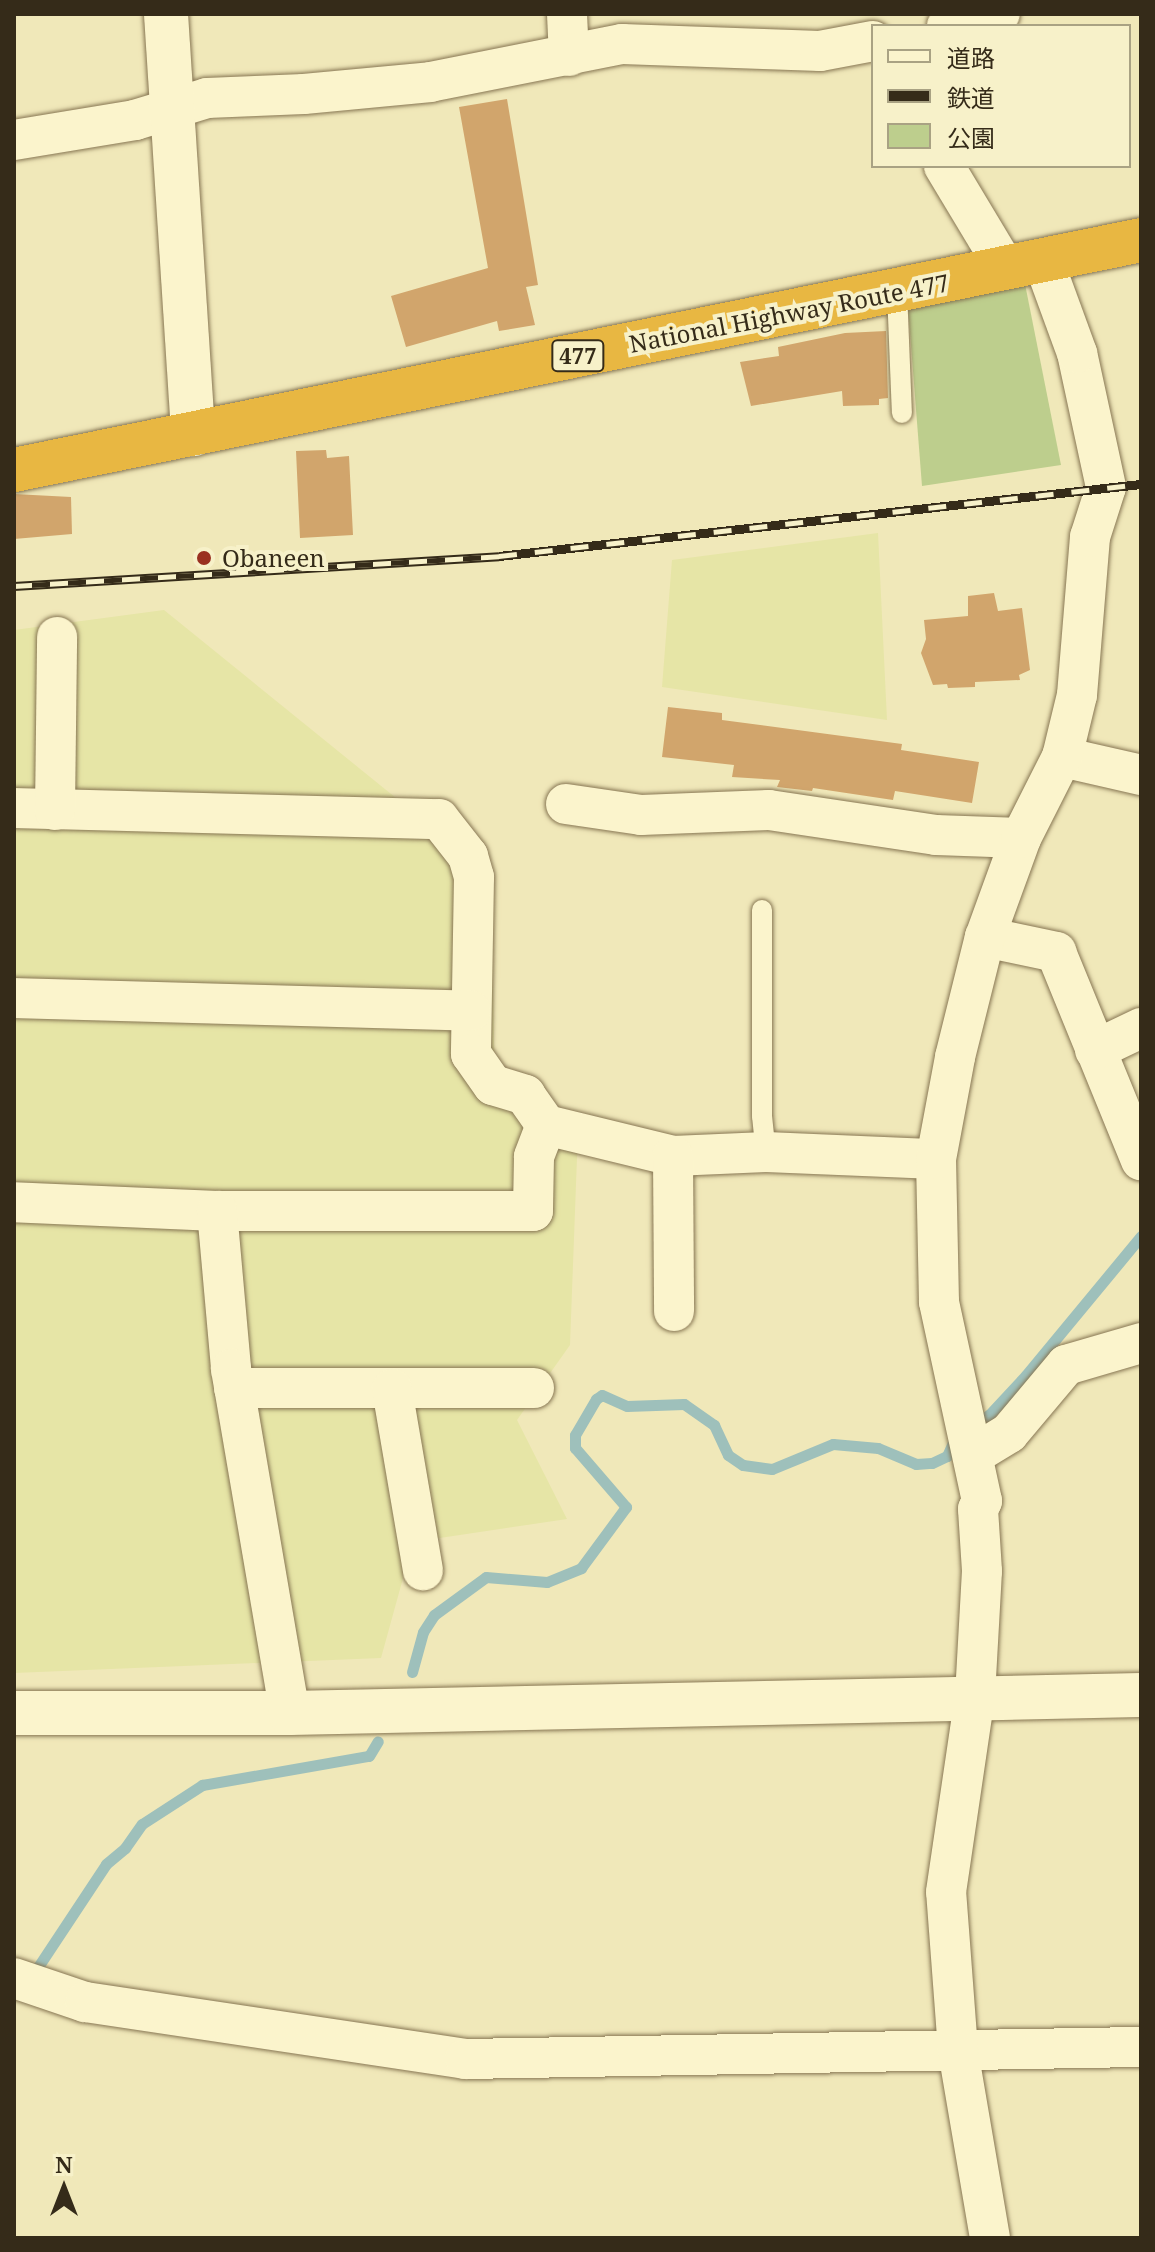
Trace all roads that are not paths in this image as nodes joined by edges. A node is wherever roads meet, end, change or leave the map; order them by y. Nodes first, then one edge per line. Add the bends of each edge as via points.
1 (166, 14) edge
2 (567, 14) edge
3 (1000, 14) edge
4 (956, 24) edge
5 (728, 30) edge
6 (871, 41) edge
7 (569, 56) junction
8 (170, 110) junction
9 (14, 140) edge
10 (946, 168) edge
11 (1141, 240) edge
12 (1025, 264) junction
13 (897, 291) junction
14 (902, 413) dead end
15 (193, 434) junction
16 (14, 470) edge
17 (57, 637) dead end
18 (1062, 757) junction
19 (1141, 775) edge
20 (566, 804) dead end
21 (14, 808) edge
22 (55, 810) junction
23 (1021, 838) junction
24 (762, 910) dead end
25 (985, 937) junction
26 (14, 998) edge
27 (471, 1011) junction
28 (1141, 1028) edge
29 (1095, 1050) junction
30 (546, 1125) junction
31 (766, 1152) junction
32 (673, 1156) junction
33 (936, 1159) junction
34 (1141, 1160) edge
35 (14, 1202) edge
36 (217, 1211) junction
37 (674, 1311) dead end
38 (1141, 1343) edge
39 (234, 1388) junction
40 (534, 1388) dead end
41 (392, 1389) junction
42 (973, 1450) junction
43 (423, 1570) dead end
44 (1141, 1695) edge
45 (975, 1696) junction
46 (14, 1713) edge
47 (290, 1713) junction
48 (14, 1978) edge
49 (1141, 2047) edge
50 (958, 2050) junction
51 (990, 2238) edge

1 - 8 street
2 - 7 street
3 - 4 street
5 - 6 street via 820,51
5 - 7 street
7 - 8 street via 430,82 207,98
8 - 9 street
8 - 15 street
10 - 12 street
11 - 12 highway, National Highway Route 477 / 477
12 - 13 highway, National Highway Route 477 / 477
12 - 18 street via 1077,353 1106,487 1090,537 1077,695
13 - 14 lane
13 - 15 highway, National Highway Route 477 / 477
15 - 16 highway, National Highway Route 477 / 477
17 - 22 street
18 - 19 street
18 - 23 street
20 - 23 street via 641,815 769,810 936,835
21 - 22 street
22 - 27 street via 439,819 468,856 474,877
23 - 25 street
24 - 31 lane
25 - 29 street via 1056,952
25 - 33 street
26 - 27 street
27 - 30 street via 471,1054 493,1085 525,1095
28 - 29 street
29 - 34 street
30 - 32 street
30 - 36 street via 534,1157 533,1211
31 - 32 street
31 - 33 street
32 - 37 street
33 - 42 street via 939,1302
35 - 36 street
36 - 39 street
38 - 42 street via 1066,1365 1009,1433
39 - 41 street
39 - 47 street
40 - 41 street
41 - 43 street
42 - 45 street via 982,1501
44 - 45 street
45 - 47 street
45 - 50 street via 946,1892
46 - 47 street
48 - 50 street via 85,2002 465,2059
49 - 50 street
50 - 51 street

